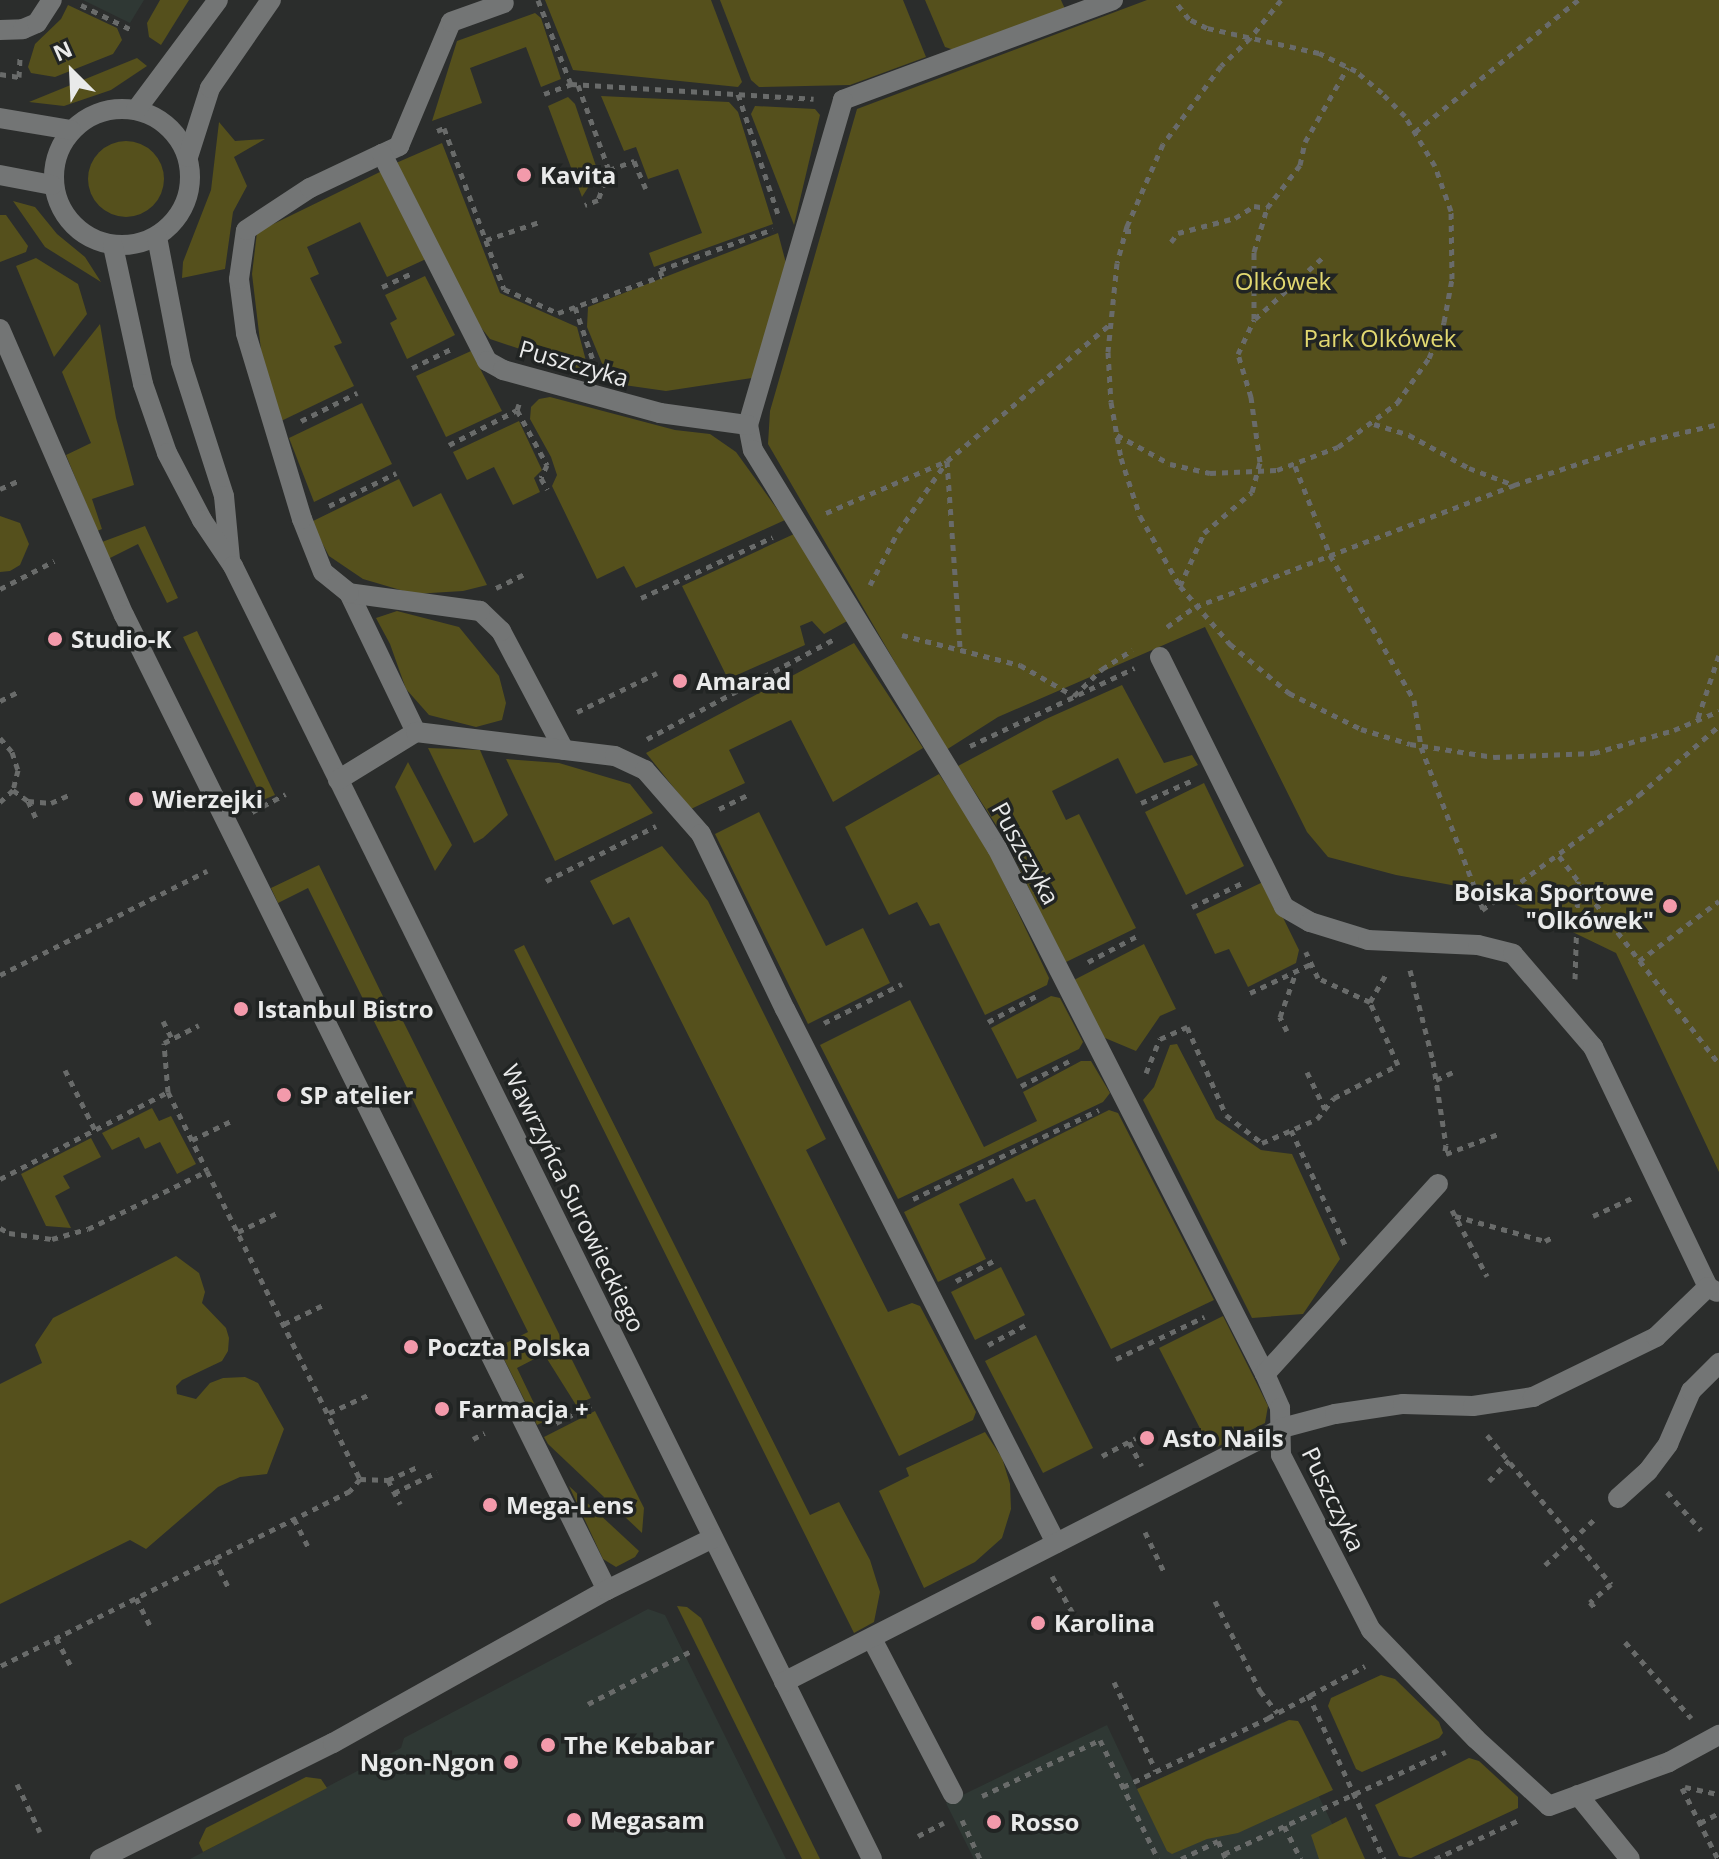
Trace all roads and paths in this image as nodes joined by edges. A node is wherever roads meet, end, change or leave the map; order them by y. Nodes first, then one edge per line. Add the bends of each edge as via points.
1 (52, 0) edge
2 (69, 0) edge
3 (218, 0) edge
4 (271, 0) edge
5 (538, 0) edge
6 (1113, 0) edge
7 (1174, 0) edge
8 (1281, 0) edge
9 (1578, 0) edge
10 (504, 3) dead end
11 (0, 30) edge
12 (134, 31) dead end
13 (1250, 38) junction
14 (1348, 67) junction
15 (571, 84) junction
16 (578, 85) junction
17 (544, 94) dead end
18 (738, 94) junction
19 (843, 100) junction
20 (136, 110) junction
21 (0, 118) edge
22 (71, 130) junction
23 (1415, 132) junction
24 (449, 142) dead end
25 (382, 154) junction
26 (188, 157) junction
27 (609, 170) junction
28 (0, 175) edge
29 (52, 185) junction
30 (646, 189) dead end
31 (585, 205) dead end
32 (1267, 208) junction
33 (542, 221) dead end
34 (1125, 231) junction
35 (1134, 231) dead end
36 (157, 237) junction
37 (486, 240) junction
38 (1171, 242) dead end
39 (113, 246) junction
40 (1322, 258) dead end
41 (575, 307) junction
42 (1254, 319) junction
43 (1110, 324) junction
44 (0, 329) edge
45 (475, 337) junction
46 (595, 366) dead end
47 (412, 368) dead end
48 (357, 393) dead end
49 (1373, 423) junction
50 (1719, 423) edge
51 (748, 425) junction
52 (275, 434) junction
53 (1117, 435) junction
54 (449, 445) dead end
55 (947, 461) junction
56 (1295, 466) junction
57 (1257, 472) junction
58 (396, 473) dead end
59 (18, 481) dead end
60 (1514, 485) junction
61 (0, 489) edge
62 (547, 489) dead end
63 (302, 519) junction
64 (798, 525) junction
65 (1330, 555) junction
66 (230, 559) junction
67 (54, 561) dead end
68 (1180, 586) junction
69 (0, 589) edge
70 (349, 593) junction
71 (641, 598) dead end
72 (1195, 607) junction
73 (856, 621) junction
74 (960, 647) junction
75 (1719, 655) edge
76 (1160, 657) joint
77 (657, 673) dead end
78 (20, 691) dead end
79 (1074, 696) junction
80 (0, 701) edge
81 (1719, 711) edge
82 (1698, 720) junction
83 (550, 725) junction
84 (1719, 726) edge
85 (416, 732) junction
86 (0, 738) edge
87 (1421, 747) junction
88 (564, 750) junction
89 (615, 756) junction
90 (942, 759) junction
91 (1214, 771) junction
92 (338, 780) junction
93 (13, 790) junction
94 (71, 794) dead end
95 (286, 794) dead end
96 (28, 801) junction
97 (0, 802) edge
98 (1141, 803) dead end
99 (264, 805) dead end
100 (38, 822) dead end
101 (656, 826) dead end
102 (1559, 856) junction
103 (207, 871) dead end
104 (1266, 871) junction
105 (1578, 880) junction
106 (546, 881) dead end
107 (1719, 901) edge
108 (1192, 907) dead end
109 (1483, 909) junction
110 (1139, 935) dead end
111 (1403, 942) junction
112 (1431, 944) junction
113 (1089, 961) dead end
114 (1639, 961) junction
115 (1311, 963) dead end
116 (1296, 971) junction
117 (0, 975) edge
118 (1318, 978) dead end
119 (1065, 981) junction
120 (902, 984) dead end
121 (1250, 993) dead end
122 (163, 1021) dead end
123 (988, 1022) dead end
124 (1574, 1024) junction
125 (199, 1025) dead end
126 (1287, 1031) dead end
127 (799, 1037) junction
128 (172, 1039) junction
129 (1098, 1045) junction
130 (1719, 1064) edge
131 (65, 1070) dead end
132 (1307, 1072) dead end
133 (1453, 1072) dead end
134 (1436, 1080) junction
135 (1021, 1086) dead end
136 (168, 1092) junction
137 (1125, 1097) junction
138 (1325, 1109) junction
139 (231, 1121) dead end
140 (95, 1130) junction
141 (1291, 1130) junction
142 (1501, 1133) dead end
143 (192, 1140) junction
144 (1444, 1154) junction
145 (207, 1171) junction
146 (0, 1179) edge
147 (1438, 1184) junction
148 (1619, 1203) dead end
149 (902, 1204) dead end
150 (277, 1213) dead end
151 (1455, 1216) junction
152 (1593, 1216) dead end
153 (1336, 1226) dead end
154 (0, 1228) edge
155 (238, 1232) junction
156 (1553, 1237) dead end
157 (997, 1259) dead end
158 (1487, 1276) dead end
159 (1713, 1290) edge
160 (930, 1295) junction
161 (323, 1305) dead end
162 (1211, 1314) dead end
163 (1029, 1323) dead end
164 (284, 1324) junction
165 (962, 1358) junction
166 (1116, 1359) dead end
167 (1719, 1363) edge
168 (1265, 1374) junction
169 (368, 1395) dead end
170 (591, 1405) dead end
171 (1473, 1406) junction
172 (329, 1413) junction
173 (565, 1418) dead end
174 (1282, 1428) junction
175 (485, 1433) dead end
176 (1136, 1438) dead end
177 (473, 1439) dead end
178 (1102, 1456) dead end
179 (1509, 1460) junction
180 (419, 1466) dead end
181 (1648, 1471) junction
182 (437, 1472) dead end
183 (360, 1479) junction
184 (388, 1480) junction
185 (1489, 1481) dead end
186 (394, 1493) junction
187 (1618, 1498) dead end
188 (400, 1504) dead end
189 (294, 1519) junction
190 (1140, 1524) dead end
191 (1701, 1530) dead end
192 (713, 1538) junction
193 (1576, 1538) junction
194 (1056, 1543) junction
195 (309, 1549) dead end
196 (214, 1559) junction
197 (1545, 1565) dead end
198 (1049, 1570) dead end
199 (1165, 1574) dead end
200 (229, 1589) dead end
201 (607, 1590) junction
202 (136, 1598) junction
203 (1215, 1601) dead end
204 (1596, 1609) dead end
205 (1075, 1617) dead end
206 (151, 1628) dead end
207 (56, 1638) junction
208 (872, 1639) junction
209 (1625, 1642) dead end
210 (691, 1651) dead end
211 (1391, 1654) junction
212 (0, 1666) edge
213 (72, 1668) dead end
214 (784, 1682) junction
215 (1114, 1682) dead end
216 (1308, 1694) junction
217 (588, 1704) dead end
218 (1278, 1713) junction
219 (1715, 1737) edge
220 (1476, 1739) junction
221 (1669, 1762) junction
222 (1156, 1771) junction
223 (17, 1784) dead end
224 (1123, 1787) junction
225 (1681, 1787) junction
226 (1355, 1793) junction
227 (953, 1794) dead end
228 (1719, 1794) edge
229 (1578, 1795) junction
230 (977, 1798) dead end
231 (1549, 1806) junction
232 (1719, 1813) edge
233 (960, 1816) dead end
234 (1700, 1823) junction
235 (939, 1826) dead end
236 (1284, 1826) junction
237 (40, 1832) dead end
238 (918, 1836) dead end
239 (1225, 1856) edge
240 (1630, 1857) edge
241 (100, 1859) edge
242 (872, 1859) edge
243 (980, 1859) edge
244 (1158, 1859) edge
245 (1181, 1859) edge
246 (1301, 1859) edge
247 (1384, 1859) edge
248 (1435, 1859) edge
249 (1718, 1859) edge

1 - 11 street via 37,23
2 - 12 path
3 - 20 street
4 - 26 street via 210,88
5 - 15 path
6 - 19 street
7 - 13 path via 1189,19
8 - 13 path
9 - 23 path
10 - 25 street via 451,22 399,146
13 - 14 path via 1319,53
13 - 34 path via 1221,66 1163,144
14 - 23 path via 1382,93
14 - 32 path via 1305,142 1300,165
15 - 16 path
15 - 17 path
16 - 18 path
16 - 27 path
18 - 19 path
18 - 41 path via 782,226
19 - 51 street
20 - 22 street via 101,112
20 - 26 street via 168,126
21 - 22 street
22 - 29 street via 56,156
23 - 49 path via 1435,166 1451,211 1452,279 1444,322 1429,358 1397,403
24 - 37 path
25 - 45 street, Puszczyka
25 - 52 street via 310,188 246,230 239,279 246,333
26 - 36 street via 190,187 179,216
27 - 30 path via 634,161
27 - 31 path via 598,200
28 - 29 street
29 - 39 street via 72,226
32 - 38 path via 1254,206 1235,218 1178,233
32 - 42 path via 1254,252
33 - 37 path
34 - 35 path
34 - 43 path
36 - 39 street
36 - 66 street, Wawrzyńca Surowieckiego via 181,362 224,496
37 - 41 path via 504,289 558,313
39 - 66 street, Wawrzyńca Surowieckiego via 143,384 167,453 202,520
40 - 42 path
41 - 46 path
42 - 57 path via 1238,354 1251,397
43 - 53 path
43 - 55 path
44 - 201 street via 124,615
45 - 47 path
45 - 51 street, Puszczyka via 487,361 503,370 660,413
48 - 52 path
49 - 56 path via 1338,447
49 - 60 path
50 - 60 path
51 - 64 street, Puszczyka via 753,450
52 - 63 street
53 - 57 path via 1170,464 1210,473
53 - 68 path via 1140,516
54 - 62 path via 517,410 547,465 541,478
55 - 64 path
55 - 73 path via 898,532
55 - 74 path
56 - 57 path
56 - 65 path
57 - 68 path via 1252,492 1204,533
58 - 63 path
59 - 61 path
60 - 65 path
63 - 70 street via 323,572
64 - 71 path
64 - 73 street, Puszczyka
65 - 72 path
65 - 87 path via 1414,700
66 - 92 street, Wawrzyńca Surowieckiego
67 - 69 path
68 - 72 path
70 - 83 street via 480,611 501,631
70 - 85 street
72 - 87 path via 1247,661 1289,693 1361,729
73 - 74 path
73 - 89 path
73 - 90 street, Puszczyka
74 - 79 path via 1020,665
75 - 82 path
76 - 79 path
76 - 91 street
77 - 83 path
78 - 80 path
79 - 90 path
81 - 82 path
82 - 87 path via 1594,753 1494,757
83 - 88 street
84 - 102 path
85 - 88 street
85 - 92 street
86 - 93 path via 16,760
87 - 109 path
88 - 89 street
89 - 127 street via 645,770 701,834
90 - 119 street, Puszczyka via 997,848
91 - 98 path
91 - 104 street
92 - 192 street, Wawrzyńca Surowieckiego
93 - 96 path
93 - 97 path
94 - 96 path via 51,803
95 - 99 path
96 - 100 path
101 - 106 path
102 - 105 path
102 - 109 path
103 - 117 path
104 - 108 path
104 - 111 street via 1284,907 1294,915 1368,940
105 - 114 path
105 - 124 path
107 - 114 path
109 - 112 path
110 - 113 path
111 - 112 street
111 - 134 path
112 - 124 street via 1478,945 1513,954
114 - 130 path
115 - 116 path
116 - 121 path
116 - 126 path via 1280,1017
118 - 138 path via 1370,1002 1398,1065 1334,1098
119 - 123 path
119 - 129 street, Puszczyka
120 - 127 path
122 - 128 path
124 - 159 street via 1593,1047
125 - 128 path
127 - 160 street
128 - 136 path via 164,1043
129 - 135 path
129 - 137 street, Puszczyka
131 - 140 path
132 - 138 path
133 - 134 path
134 - 144 path
136 - 140 path
136 - 143 path
137 - 141 path via 1143,1082 1160,1039 1187,1027 1226,1115 1262,1143
137 - 149 path
137 - 168 street, Puszczyka
138 - 141 path via 1317,1119
139 - 143 path
140 - 146 path
141 - 153 path
142 - 144 path
143 - 145 path
144 - 147 path
145 - 154 path via 88,1229 52,1239
145 - 155 path
147 - 151 path
147 - 168 street
148 - 152 path
150 - 155 path
151 - 156 path via 1545,1241
151 - 158 path
155 - 164 path
157 - 160 path
159 - 171 street via 1656,1337 1533,1397
160 - 165 street
161 - 164 path
162 - 166 path
163 - 165 path
164 - 172 path
165 - 194 street
167 - 181 street via 1691,1391 1668,1444
168 - 174 street, Puszczyka via 1280,1408
169 - 172 path
170 - 173 path
171 - 174 street via 1403,1404
171 - 179 path via 1479,1425
172 - 183 path
174 - 194 street
174 - 211 street, Puszczyka via 1281,1455 1371,1630
175 - 177 path
176 - 178 path
179 - 185 path
179 - 193 path
180 - 184 path
181 - 187 street
181 - 191 path
182 - 186 path
183 - 184 path
183 - 189 path via 350,1491
184 - 186 path
186 - 188 path
189 - 195 path
189 - 196 path
190 - 199 path
192 - 201 street
192 - 214 street, Wawrzyńca Surowieckiego
193 - 197 path
193 - 204 path via 1611,1584 1590,1602
194 - 208 street
196 - 200 path
196 - 202 path
198 - 205 path
201 - 241 street via 333,1743
202 - 206 path
202 - 207 path
203 - 218 path via 1260,1691
207 - 212 path
207 - 213 path
208 - 214 street
208 - 227 street
209 - 219 path
210 - 217 path
211 - 216 path
211 - 220 street, Puszczyka
214 - 242 street, Wawrzyńca Surowieckiego
215 - 222 path
216 - 218 path
216 - 226 path
218 - 222 path
219 - 221 street
220 - 226 path
220 - 231 street, Puszczyka
221 - 225 path
221 - 229 street
222 - 224 path
223 - 237 path
224 - 230 path via 1100,1740
224 - 244 path
225 - 228 path
225 - 234 path
226 - 236 path
226 - 247 path
229 - 231 street
229 - 240 street
231 - 248 path
232 - 234 path
233 - 243 path
234 - 249 path
235 - 238 path
236 - 239 path
236 - 246 path
239 - 245 path via 1218,1841

